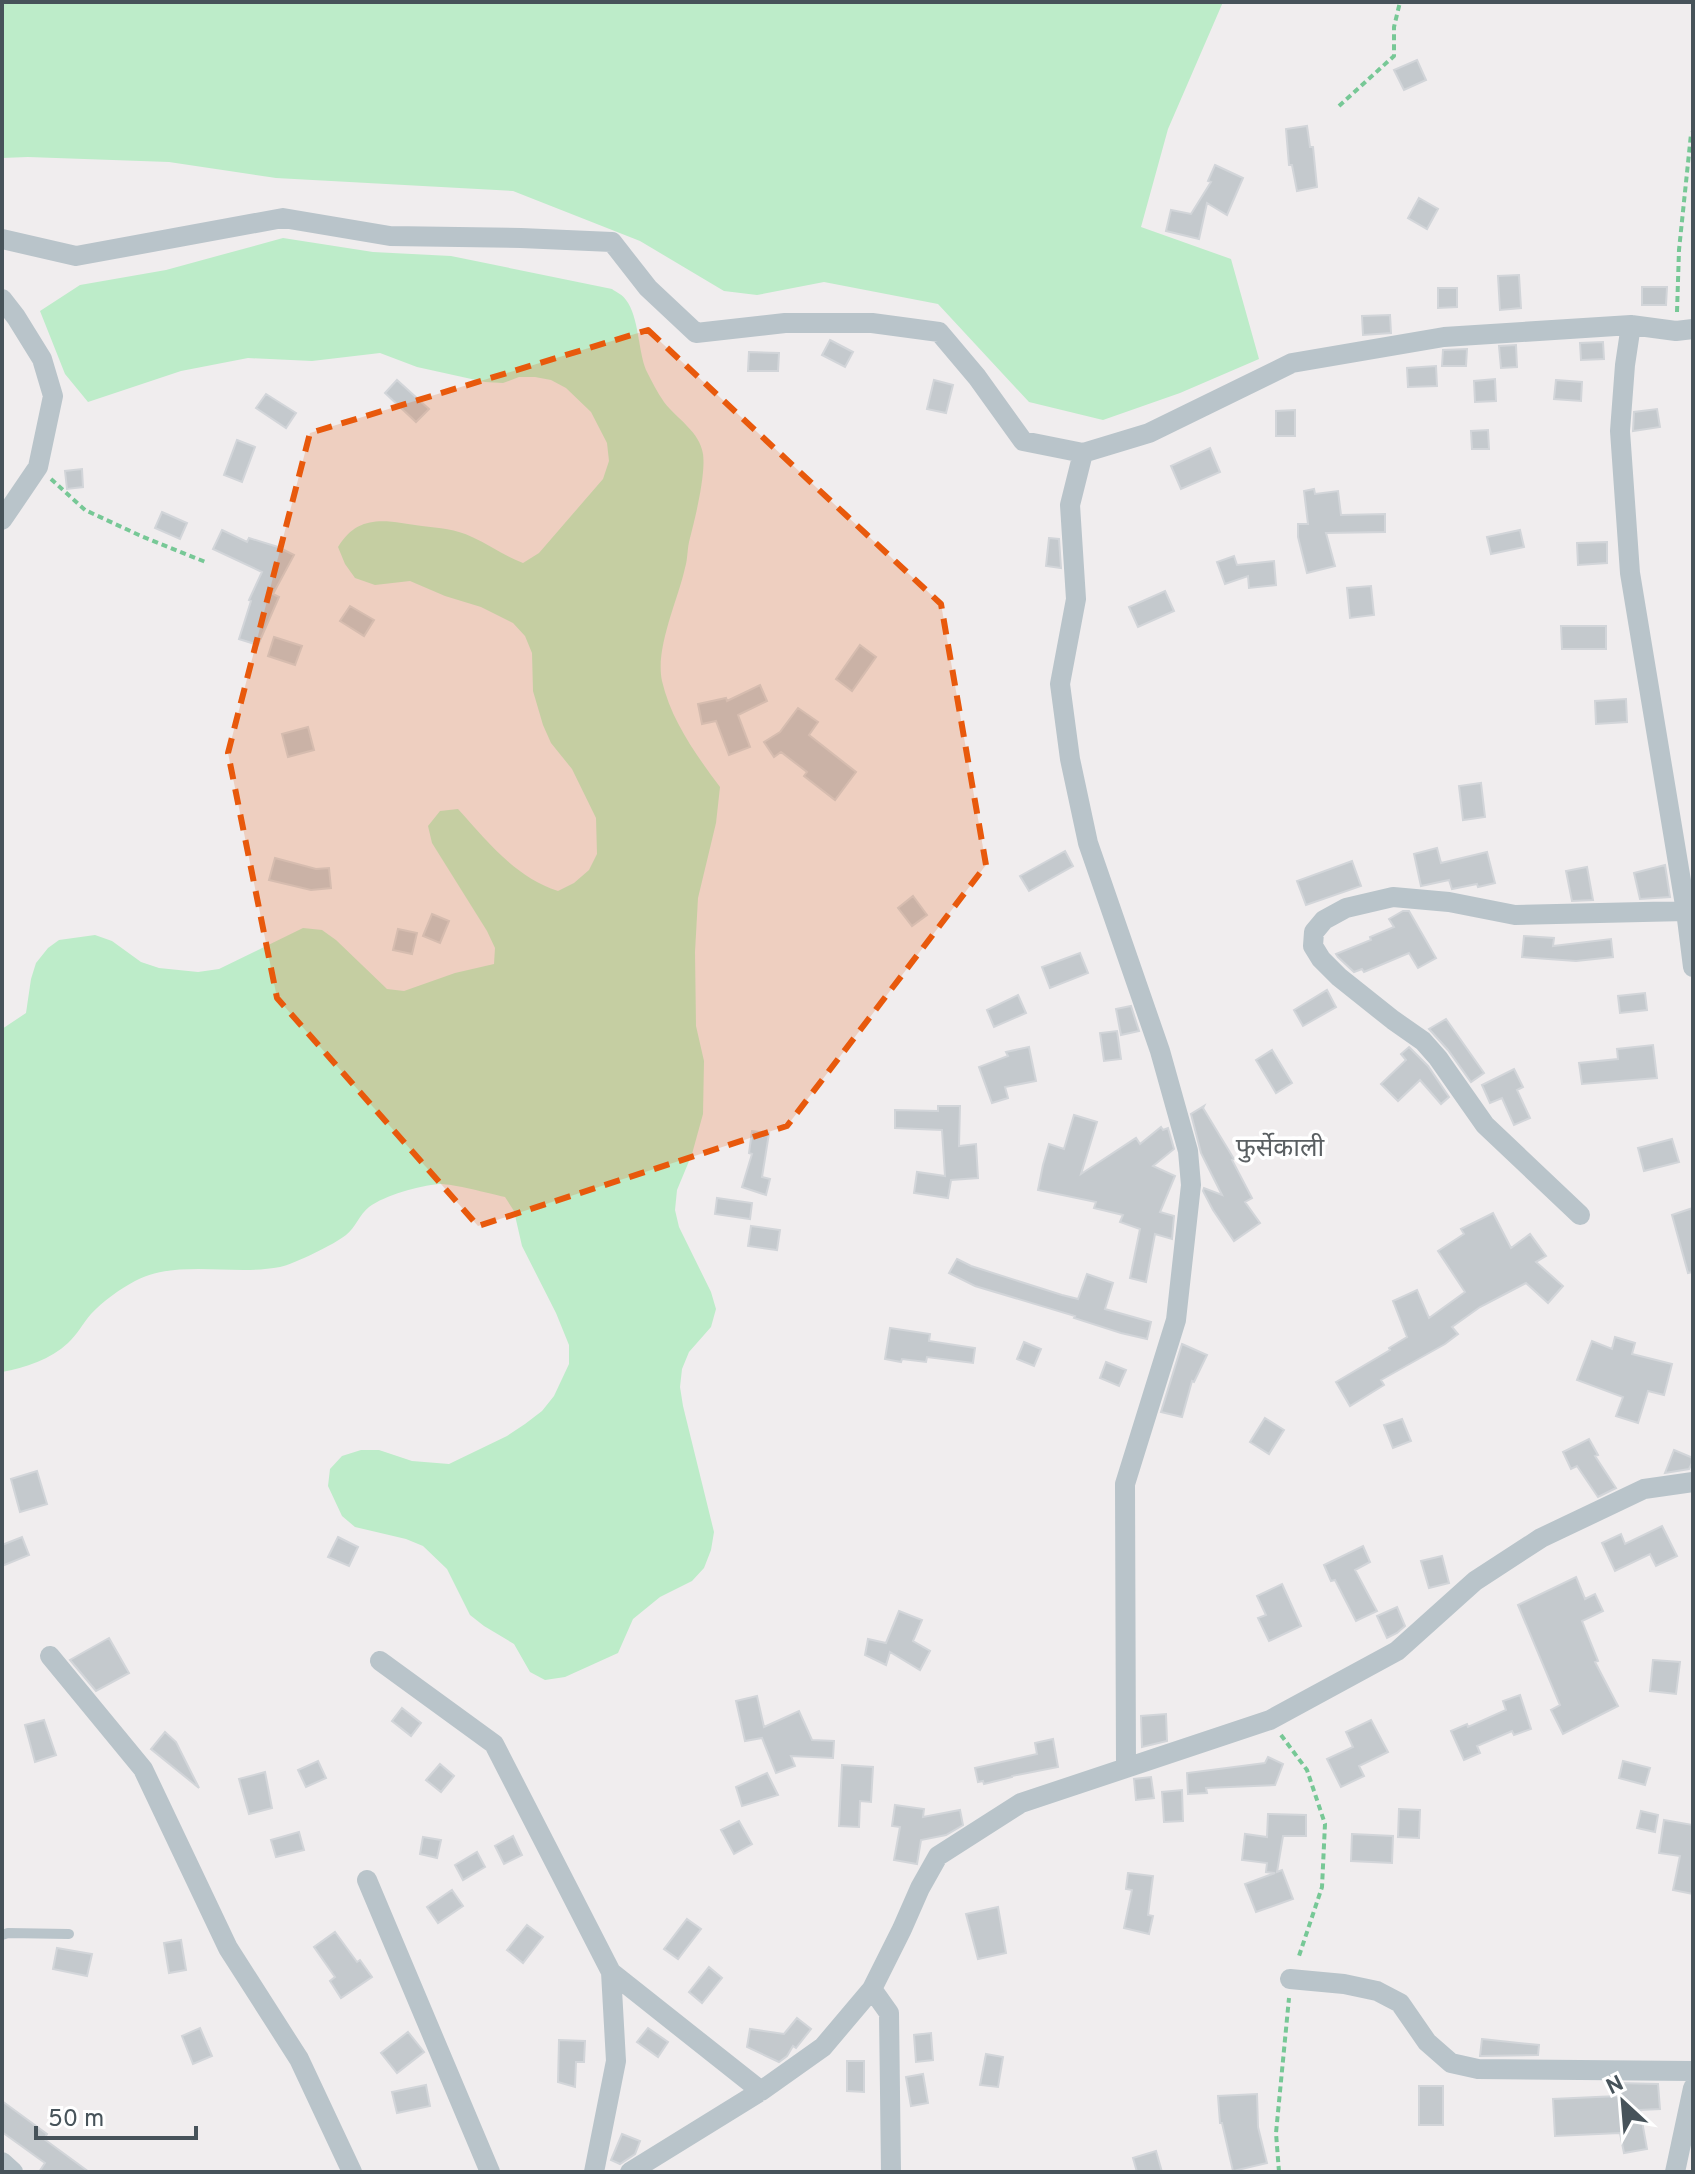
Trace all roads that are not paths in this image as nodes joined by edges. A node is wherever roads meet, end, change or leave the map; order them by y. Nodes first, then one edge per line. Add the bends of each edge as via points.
1 (2, 239) edge
2 (2, 299) edge
3 (1631, 325) junction
4 (1685, 330) edge
5 (1083, 453) junction
6 (2, 520) edge
7 (1686, 911) junction
8 (1693, 967) edge
9 (1580, 1215) dead end
10 (1693, 1482) edge
11 (50, 1656) dead end
12 (380, 1661) dead end
13 (1126, 1767) junction
14 (367, 1880) dead end
15 (69, 1934) dead end
16 (2, 1935) edge
17 (611, 1972) junction
18 (1290, 1979) road end
19 (872, 1989) junction
20 (1693, 2071) edge
21 (1693, 2088) edge
22 (761, 2091) junction
23 (2, 2162) edge
24 (13, 2172) edge
25 (352, 2172) edge
26 (490, 2172) edge
27 (594, 2172) edge
28 (630, 2172) edge
29 (891, 2172) edge
30 (1675, 2172) edge

1 - 5 street via 76,256 283,218 390,236 612,242 648,288 696,333 785,323 872,323 939,332 1023,441
2 - 6 street via 42,359 53,396 38,467
3 - 4 street
3 - 5 street via 1444,337 1292,363 1149,433
3 - 7 street via 1620,431 1630,573
5 - 13 street via 1070,505 1076,599 1060,684 1070,759 1088,843 1172,1092 1191,1185 1176,1320 1125,1484
7 - 8 street
7 - 9 street via 1515,915 1393,897 1346,908 1314,932 1313,946 1321,959 1423,1041 1485,1125
10 - 13 street via 1644,1489 1541,1538 1475,1581 1397,1651 1270,1720
11 - 25 street via 143,1769 228,1948 299,2059
12 - 17 street via 494,1744
13 - 19 street via 1021,1803 938,1856
14 - 26 street
15 - 16 lane
17 - 22 street
17 - 27 street via 616,2061
18 - 20 street via 1377,1991 1400,2003 1427,2042 1451,2063 1478,2069
19 - 22 street via 823,2047
19 - 29 street via 889,2013
21 - 30 street
22 - 28 street
23 - 24 street

